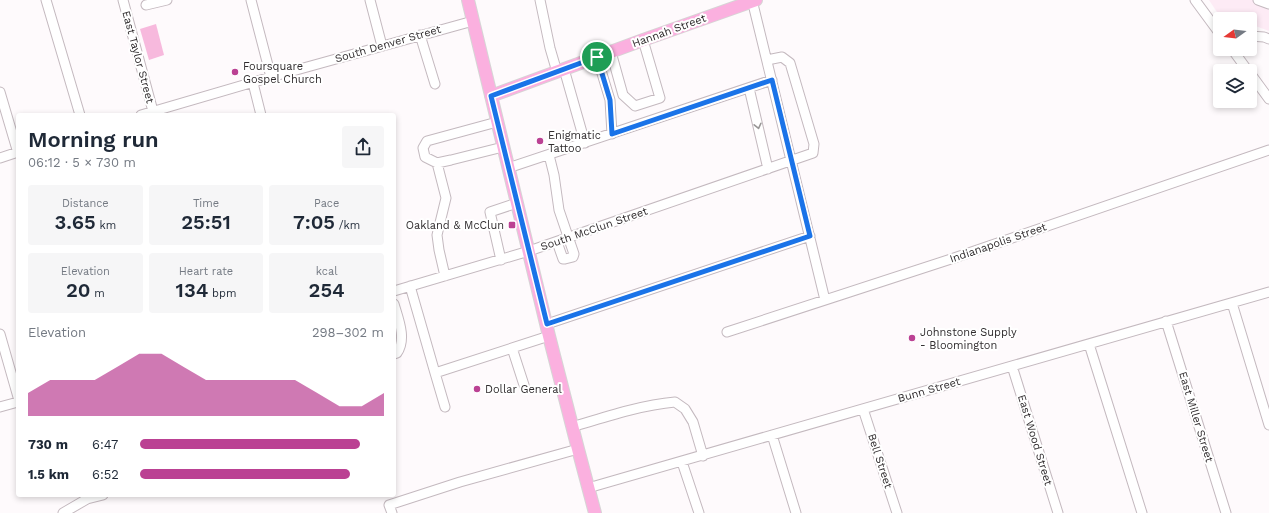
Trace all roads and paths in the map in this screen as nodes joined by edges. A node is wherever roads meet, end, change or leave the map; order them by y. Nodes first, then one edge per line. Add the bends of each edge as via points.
1 (46, 0) edge
2 (123, 0) edge
3 (167, 0) edge
4 (251, 0) edge
5 (370, 0) edge
6 (468, 0) edge
7 (540, 0) edge
8 (754, 0) edge
9 (1194, 0) edge
10 (1258, 0) edge
11 (1269, 4) edge
12 (146, 5) dead end
13 (473, 20) junction
14 (1213, 25) edge
15 (420, 35) junction
16 (1257, 36) edge
17 (1269, 39) edge
18 (643, 40) junction
19 (382, 46) junction
20 (611, 52) junction
21 (597, 57) junction
22 (767, 60) junction
23 (560, 71) junction
24 (271, 77) junction
25 (772, 80) junction
26 (253, 83) junction
27 (1257, 83) edge
28 (435, 84) dead end
29 (749, 88) junction
30 (0, 92) edge
31 (491, 96) junction
32 (1269, 99) edge
33 (79, 113) edge
34 (153, 113) edge
35 (260, 113) edge
36 (497, 122) junction
37 (612, 134) junction
38 (585, 143) junction
39 (16, 146) edge
40 (503, 147) junction
41 (1269, 150) edge
42 (16, 154) edge
43 (549, 155) junction
44 (0, 158) edge
45 (791, 160) junction
46 (437, 163) junction
47 (508, 168) junction
48 (768, 169) junction
49 (517, 203) junction
50 (810, 236) junction
51 (568, 238) junction
52 (557, 242) junction
53 (529, 251) junction
54 (501, 260) junction
55 (445, 276) junction
56 (410, 286) junction
57 (396, 290) edge
58 (1269, 292) edge
59 (825, 300) junction
60 (1232, 303) junction
61 (396, 311) edge
62 (1166, 321) junction
63 (547, 324) junction
64 (727, 332) dead end
65 (0, 334) edge
66 (549, 336) junction
67 (1089, 344) junction
68 (512, 348) junction
69 (396, 353) edge
70 (1012, 366) junction
71 (435, 373) junction
72 (524, 385) dead end
73 (16, 390) edge
74 (16, 403) edge
75 (0, 407) edge
76 (445, 407) dead end
77 (863, 409) junction
78 (1269, 425) edge
79 (572, 427) junction
80 (772, 435) junction
81 (578, 449) junction
82 (703, 456) junction
83 (682, 462) junction
84 (588, 488) junction
85 (95, 497) edge
86 (63, 513) edge
87 (392, 513) edge
88 (595, 513) edge
89 (699, 513) edge
90 (796, 513) edge
91 (897, 513) edge
92 (1058, 513) edge
93 (1142, 513) edge
94 (1226, 513) edge

1 - 33 street
2 - 34 street, East Taylor Street
3 - 12 street
4 - 24 street
5 - 19 street
6 - 13 main road
7 - 23 street via 550,48
8 - 18 main road, Hannah Street
8 - 22 street
9 - 14 street
10 - 11 street
13 - 15 street, South Denver Street
13 - 31 main road
15 - 19 street, South Denver Street
15 - 28 street
16 - 17 street
18 - 20 main road, Hannah Street
18 - 20 street via 660,98 635,106 623,94
19 - 24 street, South Denver Street
20 - 21 main road, Hannah Street
21 - 23 main road, Hannah Street
21 - 37 street via 610,100
22 - 25 street
22 - 45 street, South McClun Street via 782,57 790,63 814,144 813,153
23 - 31 main road, Hannah Street
23 - 38 street
24 - 26 street, South Denver Street
25 - 29 street
25 - 45 street
26 - 34 street, South Denver Street
26 - 35 street
27 - 32 street
29 - 37 street
29 -> 48 street
30 - 39 street
31 - 36 main road
36 - 40 main road
36 - 46 street via 427,141 423,148 426,157
37 - 38 street
38 - 43 street
40 - 46 street
40 - 47 main road
41 - 59 street, Indianapolis Street
42 - 44 street
43 - 47 street
43 - 51 street via 559,210
45 - 48 street, South McClun Street
45 - 50 street
46 - 55 street via 446,198 438,235
47 - 49 main road
48 - 51 street, South McClun Street
49 - 53 main road
49 - 54 street via 490,212
50 - 59 street
50 - 63 street
51 - 52 street, South McClun Street
51 - 52 street via 574,256 565,260 562,259
52 - 53 street, South McClun Street
53 - 54 street, South McClun Street
53 - 63 main road
54 - 55 street, South McClun Street
55 - 56 street, South McClun Street
56 - 57 street, South McClun Street
56 - 71 street
58 - 60 street, Bunn Street
59 - 64 street, Indianapolis Street
60 - 62 street, Bunn Street
60 - 78 street
61 - 69 street via 402,338 400,349
62 - 67 street, Bunn Street
62 - 94 street, East Miller Street
63 - 66 main road
65 - 73 street
66 - 68 street
66 - 79 main road
67 - 70 street, Bunn Street
67 - 93 street
68 - 71 street
68 - 72 street
70 - 77 street, Bunn Street
70 - 92 street, East Wood Street
71 - 76 street
74 - 75 street
77 - 80 street, Bunn Street
77 - 91 street, Bell Street
79 - 81 main road
79 - 82 street via 659,403 675,402 684,409 693,422
80 - 82 street, Bunn Street
80 - 90 street
81 - 84 main road
81 - 87 street via 389,505
82 - 83 street, Bunn Street
83 - 84 street, Bunn Street
83 - 89 street
84 - 88 main road
85 - 86 street

